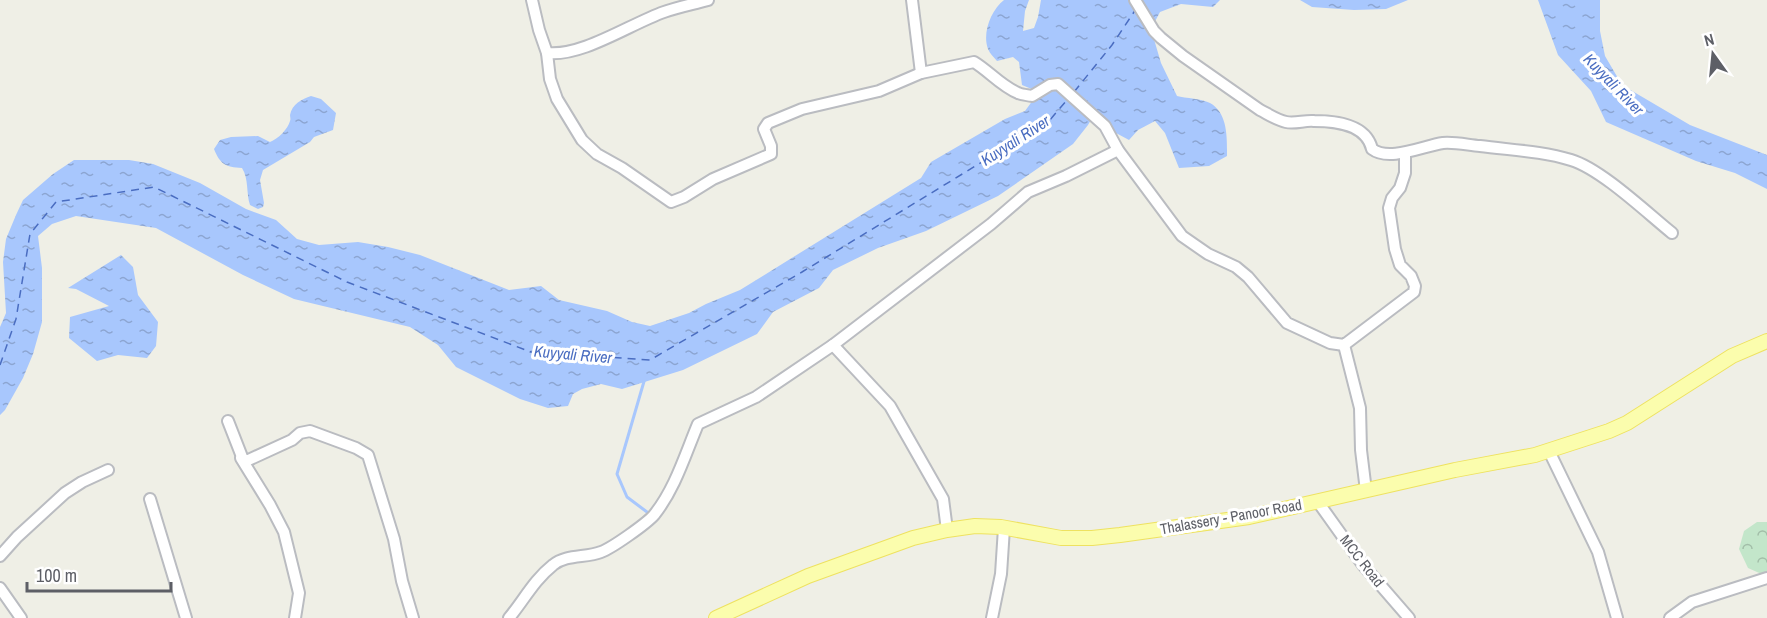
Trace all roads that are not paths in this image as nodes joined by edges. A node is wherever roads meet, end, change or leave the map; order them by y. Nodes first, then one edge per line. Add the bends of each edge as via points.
1 (532, 0) edge
2 (708, 0) edge
3 (912, 0) edge
4 (1135, 0) edge
5 (547, 53) junction
6 (921, 73) junction
7 (1118, 150) junction
8 (1405, 153) junction
9 (1672, 233) dead end
10 (1765, 344) edge
11 (833, 345) junction
12 (1344, 345) junction
13 (228, 421) dead end
14 (232, 441) dead end
15 (1549, 451) junction
16 (244, 462) junction
17 (108, 470) dead end
18 (1366, 490) junction
19 (150, 499) dead end
20 (1318, 502) junction
21 (1004, 528) junction
22 (947, 530) junction
23 (0, 556) edge
24 (1767, 578) edge
25 (0, 588) edge
26 (21, 618) edge
27 (186, 618) edge
28 (295, 618) edge
29 (413, 618) edge
30 (509, 618) edge
31 (716, 618) edge
32 (992, 618) edge
33 (1409, 618) edge
34 (1617, 618) edge
35 (1670, 618) edge

1 - 5 street
2 - 5 street via 663,12 568,52
3 - 6 street
4 - 8 street via 1154,31 1260,110 1286,122 1345,124 1366,135 1377,153
5 - 6 street via 557,99 582,140 670,202 713,178 771,154 764,129 768,123 802,108 879,91
6 - 7 street via 974,62 1017,93 1032,96 1058,84 1105,126
7 - 11 street via 1028,192
7 - 12 street via 1182,236 1236,267 1287,323 1330,343
8 - 9 street via 1446,143 1573,160 1601,175
8 - 12 street via 1405,173 1389,208 1395,249 1400,265 1411,276 1414,292
10 - 15 main road, Thalassery - Panoor Road via 1749,347 1718,364 1627,423
11 - 22 street via 890,406 943,499
11 - 30 street via 756,397 698,424 675,480 652,517 601,552 553,565 534,582
12 - 18 street via 1360,408
13 - 16 street
14 - 16 street
15 - 18 main road, Thalassery - Panoor Road
15 - 34 street via 1598,552
16 - 28 street via 284,532 299,593
16 - 29 street via 310,431 368,455
17 - 23 street via 65,493
18 - 20 main road, Thalassery - Panoor Road
19 - 27 street
20 - 21 main road, Thalassery - Panoor Road via 1249,517 1120,536 1061,538
20 - 33 street, MCC Road via 1363,565
21 - 22 main road, Thalassery - Panoor Road via 975,525
21 - 32 street via 1001,574
22 - 31 main road, Thalassery - Panoor Road via 912,538 808,576
24 - 35 street via 1692,603
25 - 26 street

